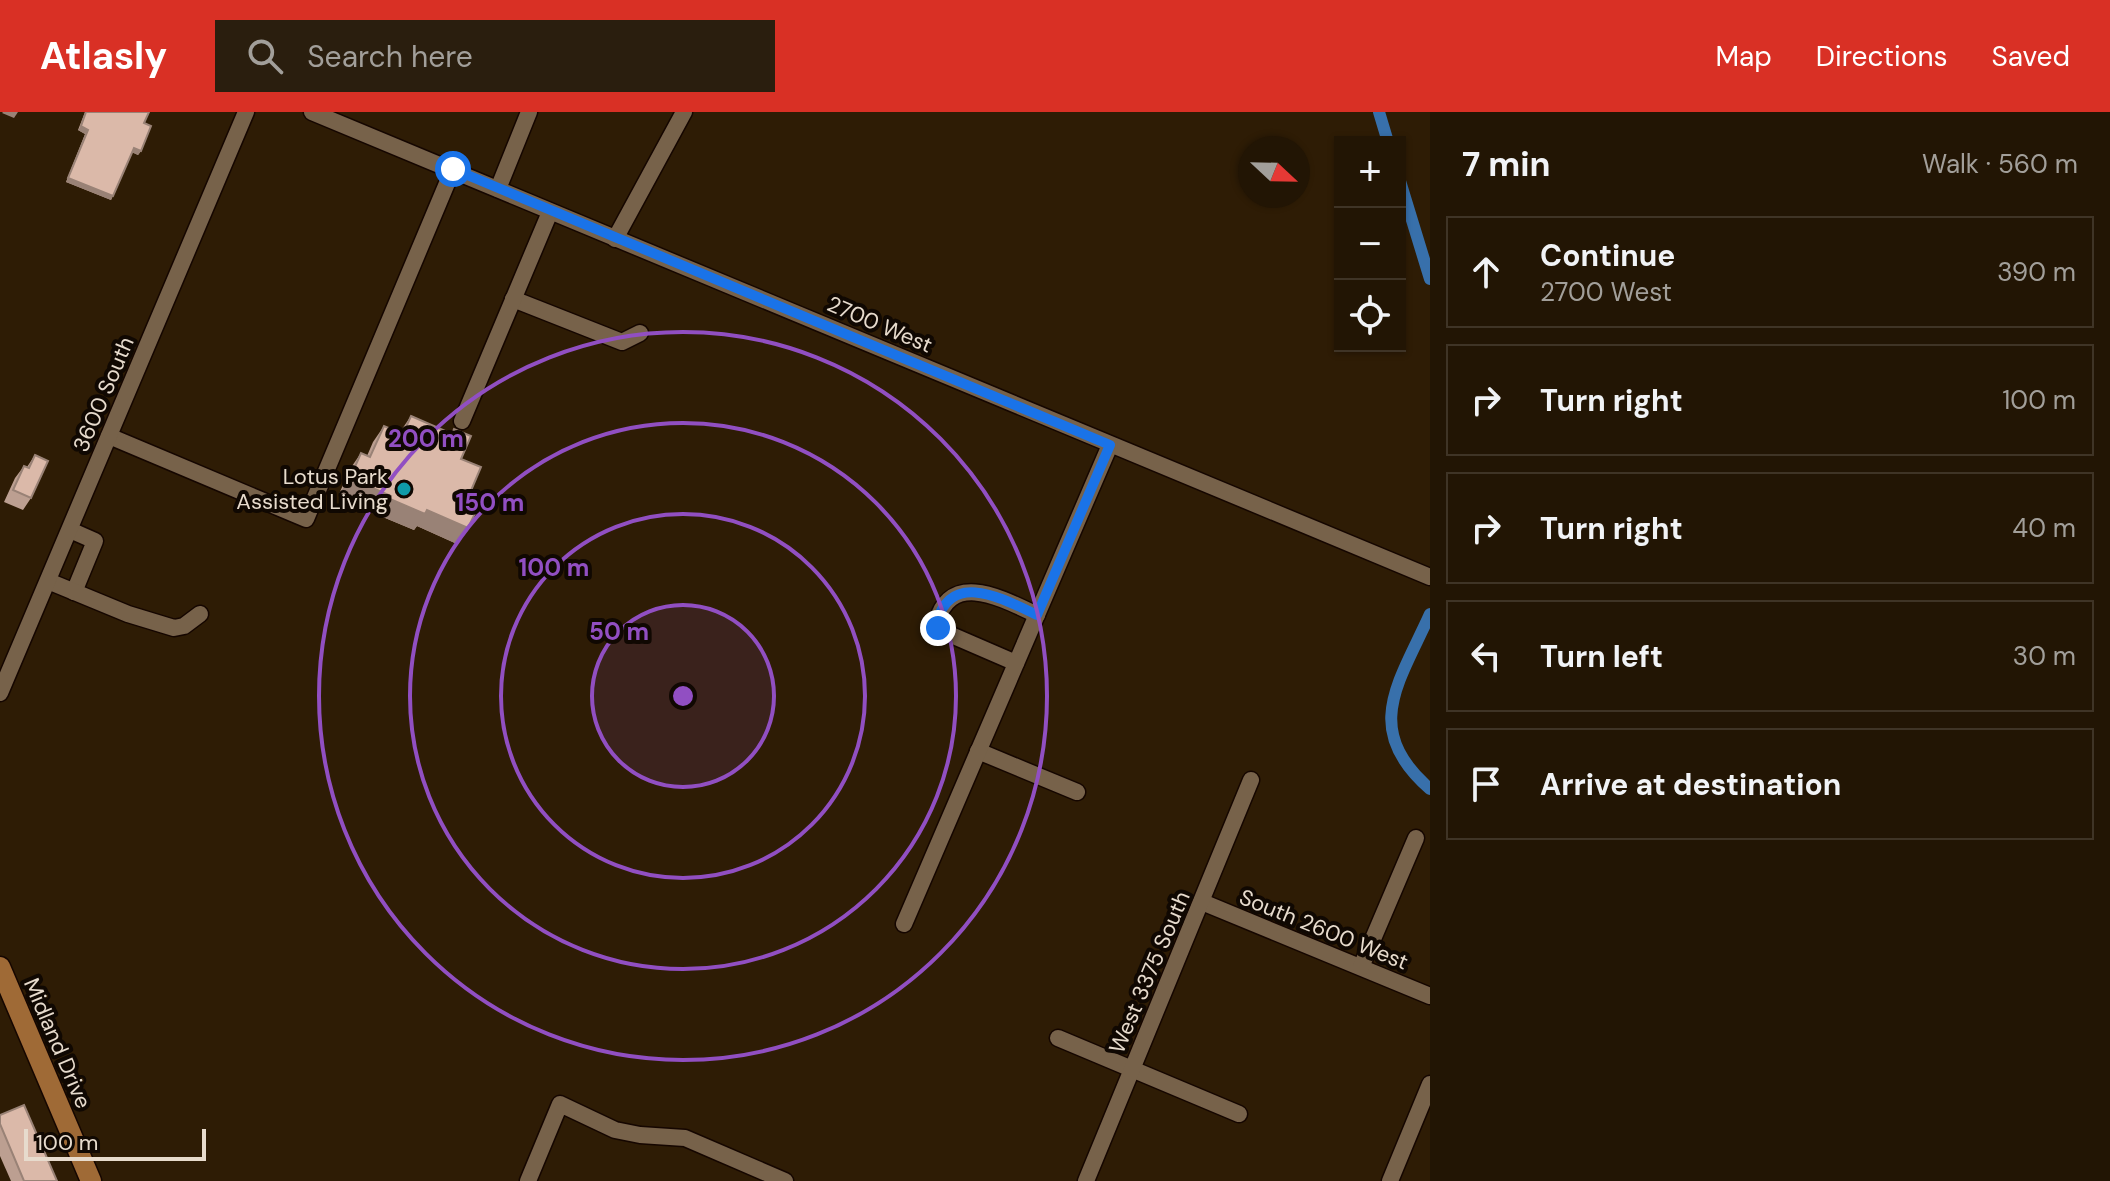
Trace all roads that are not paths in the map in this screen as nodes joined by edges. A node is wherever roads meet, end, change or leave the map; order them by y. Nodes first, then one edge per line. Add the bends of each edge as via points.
1 (246, 112) edge
2 (312, 112) edge
3 (529, 112) edge
4 (684, 112) edge
5 (453, 169) junction
6 (498, 189) junction
7 (550, 212) junction
8 (615, 239) junction
9 (513, 299) junction
10 (640, 333) dead end
11 (462, 421) dead end
12 (109, 436) junction
13 (1110, 445) junction
14 (70, 530) junction
15 (1430, 577) edge
16 (48, 581) junction
17 (74, 592) junction
18 (200, 614) dead end
19 (1037, 615) junction
20 (1016, 663) junction
21 (0, 693) edge
22 (978, 751) junction
23 (1251, 780) dead end
24 (1077, 792) dead end
25 (1416, 838) dead end
26 (1202, 902) junction
27 (904, 924) dead end
28 (1361, 967) junction
29 (1, 974) edge
30 (1430, 996) edge
31 (1058, 1038) dead end
32 (1132, 1068) junction
33 (1430, 1084) edge
34 (1239, 1114) dead end
35 (779, 1180) edge
36 (91, 1181) edge
37 (528, 1181) edge
38 (1086, 1181) edge
39 (1390, 1181) edge

1 - 12 street, 3600 South
2 - 5 street, 2700 West
3 - 6 street
4 - 8 street
5 - 6 street, 2700 West
5 - 12 street via 306,519
6 - 7 street, 2700 West
7 - 8 street, 2700 West
7 - 9 street
8 - 13 street, 2700 West
9 - 10 street via 622,342
9 - 11 street
12 - 14 street, 3600 South
13 - 15 street, 2700 West
13 - 19 street
14 - 16 street, 3600 South
14 - 17 street via 95,541
16 - 17 street
16 - 21 street, 3600 South
17 - 18 street via 174,628
19 - 20 street
19 - 20 street via 971,591 957,595 941,610 936,624 942,631
20 - 22 street
22 - 24 street
22 - 27 street
23 - 26 street, West 3375 South
25 - 28 street
26 - 28 street, South 2600 West
26 - 32 street, West 3375 South
28 - 30 street, South 2600 West
29 - 36 main road, Midland Drive
31 - 32 street
32 - 34 street
32 - 38 street, West 3375 South
33 - 39 street
35 - 37 street via 685,1138 615,1130 560,1104

